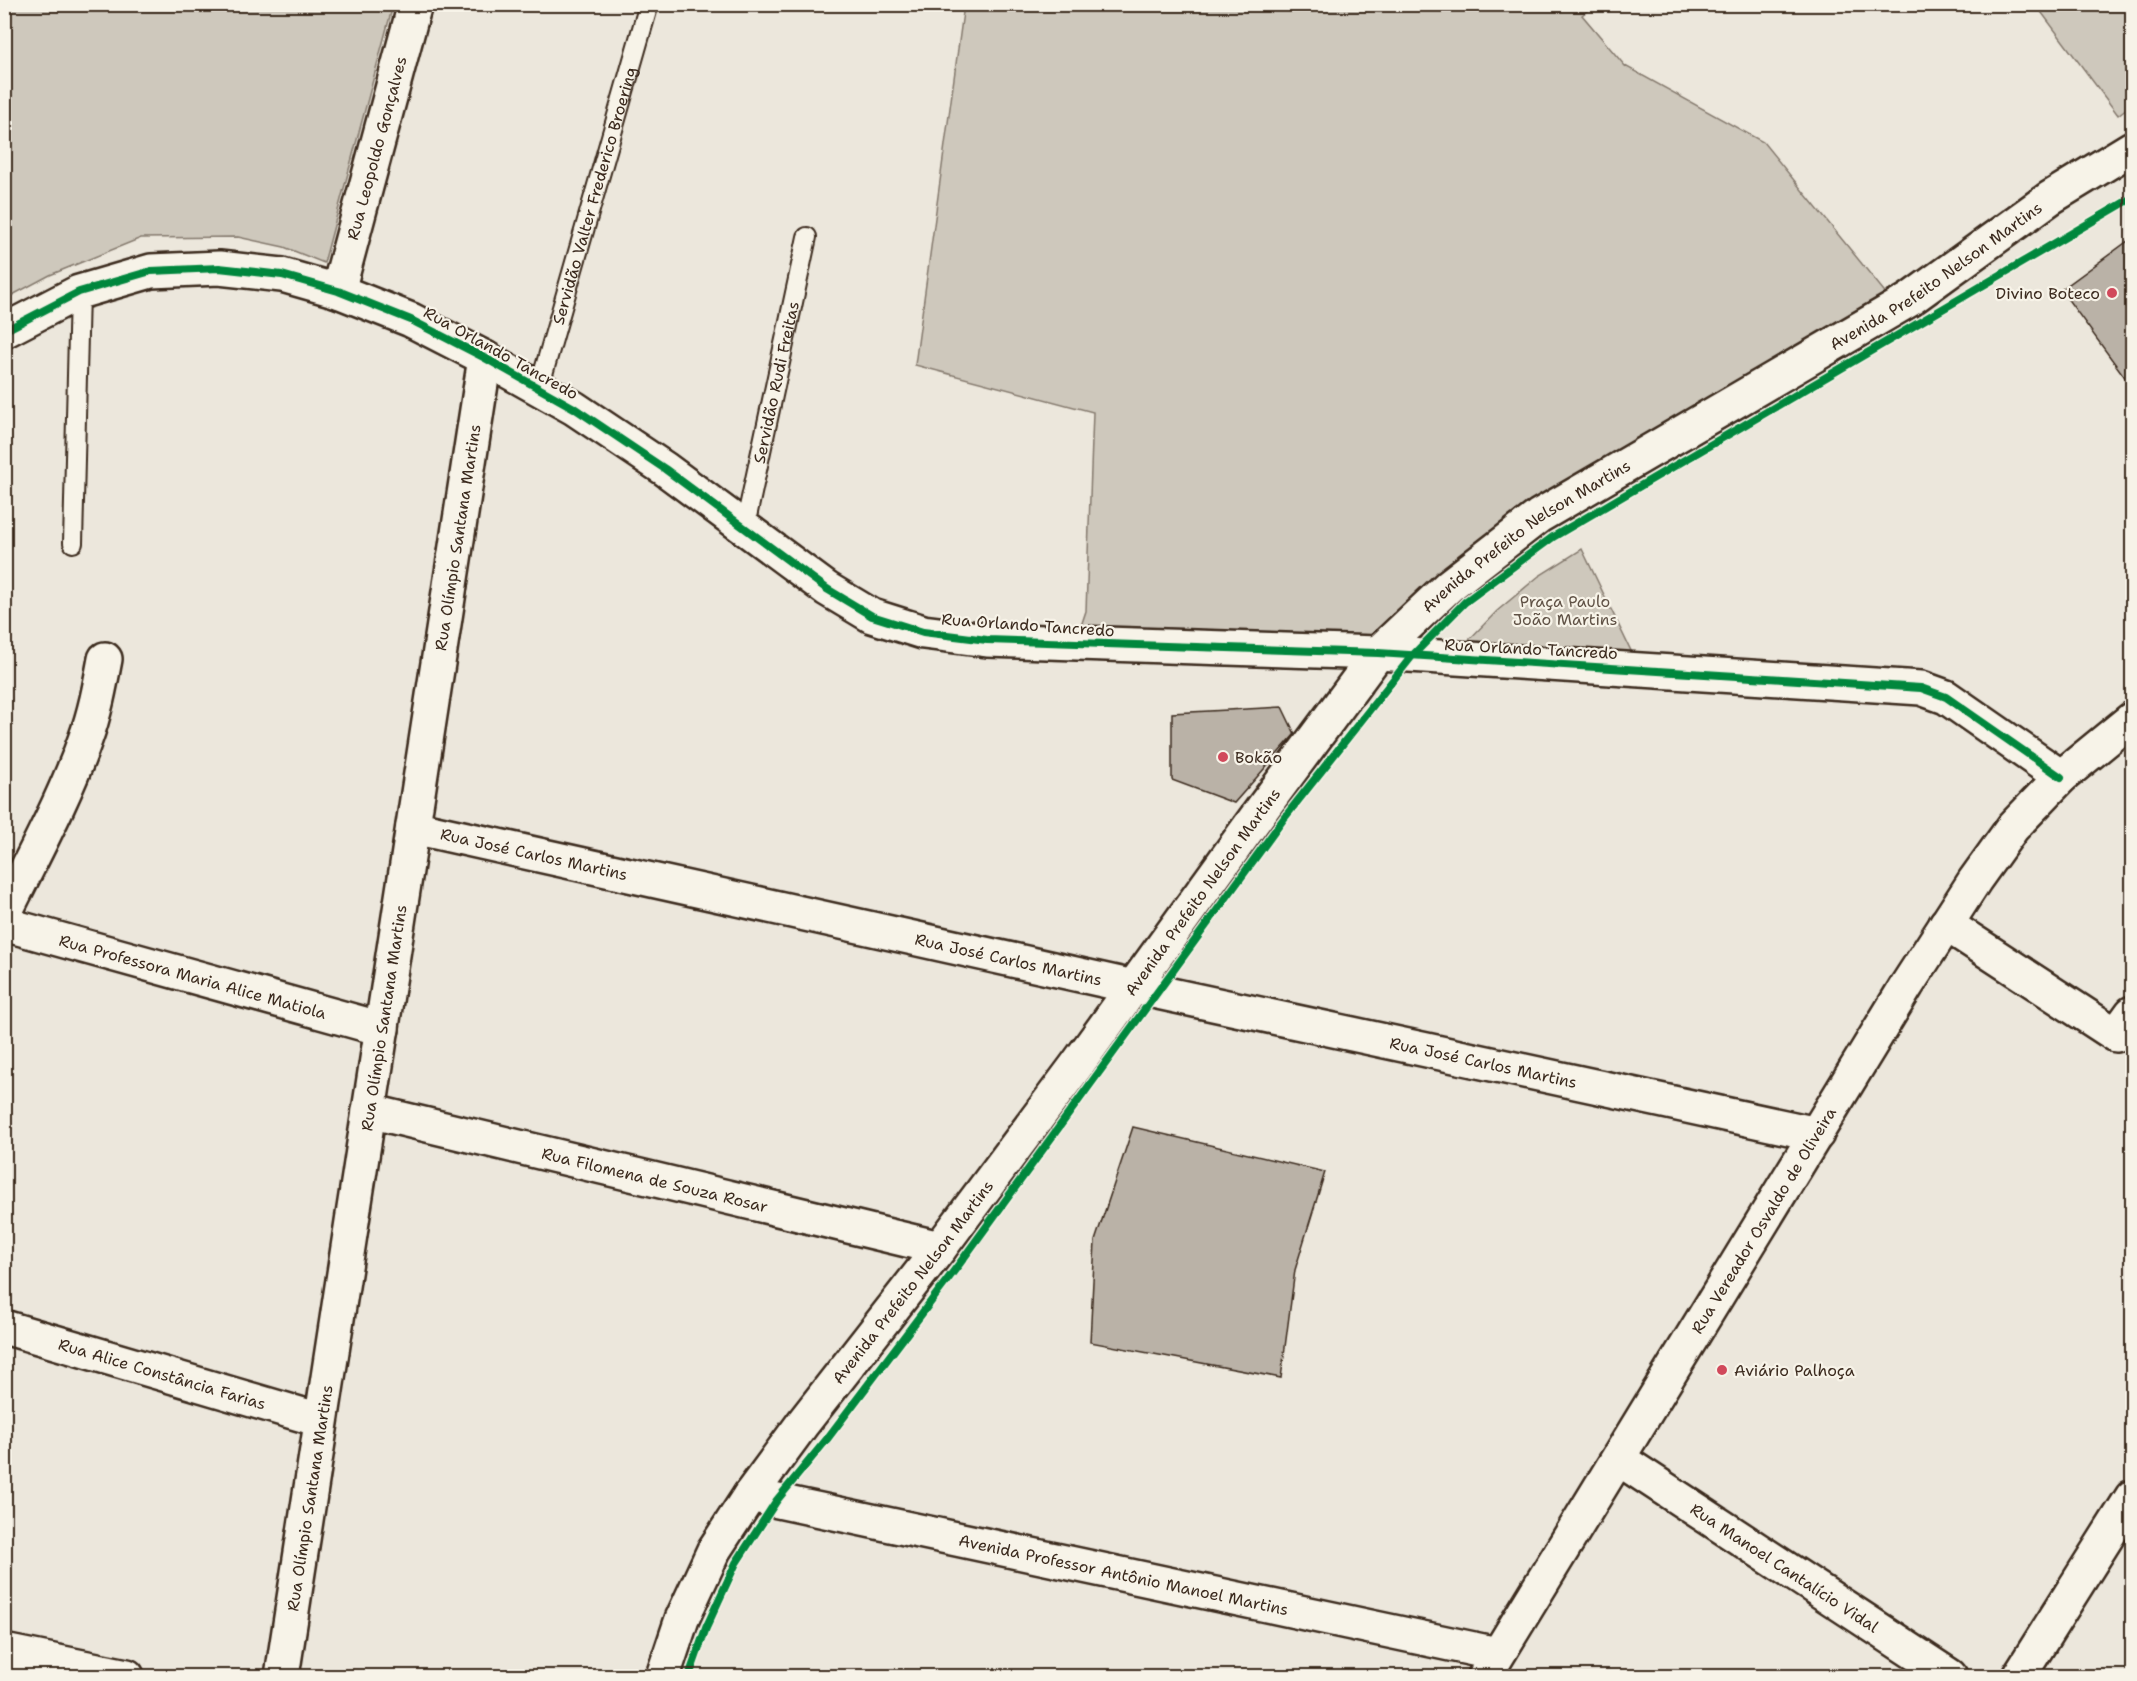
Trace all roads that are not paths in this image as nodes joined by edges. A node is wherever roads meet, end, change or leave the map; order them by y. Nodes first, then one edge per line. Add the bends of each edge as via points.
1 (415, 4) edge
2 (649, 4) edge
3 (2133, 148) edge
4 (807, 237) dead end
5 (338, 291) junction
6 (79, 292) junction
7 (4, 331) edge
8 (485, 358) junction
9 (539, 388) junction
10 (745, 526) junction
11 (73, 543) dead end
12 (1378, 653) junction
13 (105, 659) dead end
14 (2133, 719) edge
15 (2061, 777) junction
16 (413, 827) junction
17 (4, 915) edge
18 (4, 924) edge
19 (1946, 924) junction
20 (1134, 987) junction
21 (2133, 1013) edge
22 (382, 1029) junction
23 (369, 1111) junction
24 (1817, 1134) junction
25 (940, 1248) junction
26 (4, 1327) edge
27 (320, 1420) junction
28 (1619, 1459) junction
29 (750, 1495) junction
30 (2133, 1497) edge
31 (4, 1651) edge
32 (1491, 1665) edge
33 (127, 1677) edge
34 (282, 1677) edge
35 (663, 1677) edge
36 (1950, 1677) edge
37 (2019, 1677) edge

1 - 5 street, Rua Leopoldo Gonçalves
2 - 9 lane, Servidão Valter Frederico Broering
3 - 12 street, Avenida Prefeito Nelson Martins via 2050,198 1909,300 1539,516 1450,585
4 - 10 lane, Servidão Rudi Freitas
5 - 6 street, Rua Orlando Tancredo via 282,275 219,268 151,271
5 - 8 street, Rua Orlando Tancredo via 411,320
6 - 7 street, Rua Orlando Tancredo
6 - 11 lane
8 - 9 street, Rua Orlando Tancredo
8 - 16 street, Rua Olímpio Santana Martins
9 - 10 street, Rua Orlando Tancredo
10 - 12 street, Rua Orlando Tancredo via 827,589 872,616 922,632 987,640
12 - 15 street, Rua Orlando Tancredo via 1921,688 1946,697
12 - 20 street, Avenida Prefeito Nelson Martins
13 - 17 street via 85,740
14 - 15 street, Rua Vereador Osvaldo de Oliveira
15 - 19 street, Rua Vereador Osvaldo de Oliveira via 2013,827
16 - 20 street, Rua José Carlos Martins
16 - 22 street, Rua Olímpio Santana Martins
18 - 22 street, Rua Professora Maria Alice Matiola
19 - 21 street via 2116,1035
19 - 24 street, Rua Vereador Osvaldo de Oliveira
20 - 24 street, Rua José Carlos Martins
20 - 25 street, Avenida Prefeito Nelson Martins
22 - 23 street, Rua Olímpio Santana Martins
23 - 25 street, Rua Filomena de Souza Rosar
23 - 27 street, Rua Olímpio Santana Martins
24 - 28 street, Rua Vereador Osvaldo de Oliveira
25 - 29 street, Avenida Prefeito Nelson Martins
26 - 27 street, Rua Alice Constância Farias
27 - 34 street, Rua Olímpio Santana Martins
28 - 32 street, Rua Vereador Osvaldo de Oliveira
28 - 36 street, Rua Manoel Cantalício Vidal
29 - 32 street, Avenida Professor Antônio Manoel Martins
29 - 35 street, Avenida Prefeito Nelson Martins via 714,1550 682,1619
30 - 37 street
31 - 33 street

